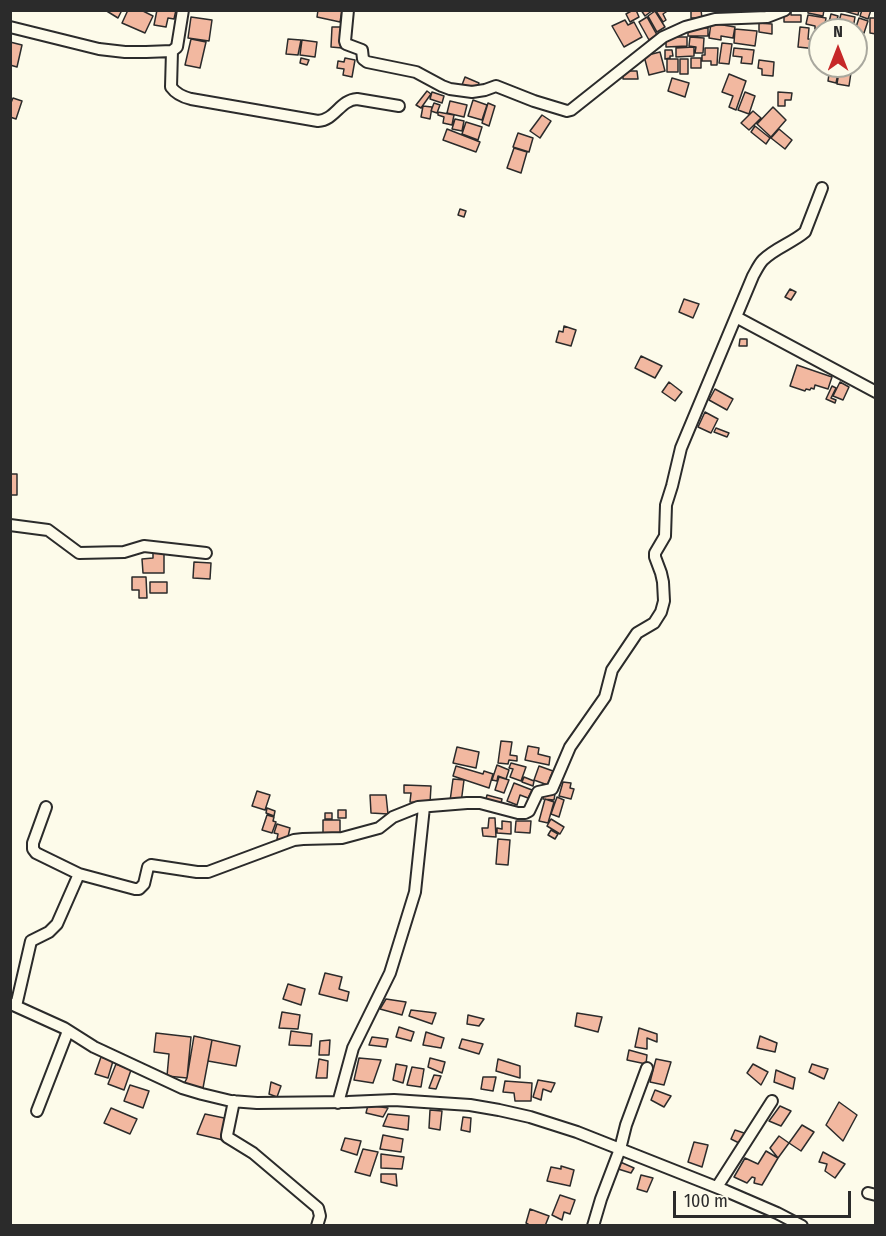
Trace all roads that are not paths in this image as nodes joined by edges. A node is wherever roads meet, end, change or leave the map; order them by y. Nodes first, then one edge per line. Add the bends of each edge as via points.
1 (183, 10) edge
2 (348, 10) edge
3 (785, 10) edge
4 (10, 27) edge
5 (172, 51) junction
6 (399, 106) dead end
7 (822, 188) dead end
8 (736, 317) junction
9 (876, 392) edge
10 (10, 525) edge
11 (206, 554) dead end
12 (45, 807) dead end
13 (424, 807) junction
14 (79, 874) junction
15 (14, 1005) edge
16 (68, 1031) junction
17 (647, 1068) dead end
18 (234, 1101) junction
19 (772, 1101) dead end
20 (338, 1103) junction
21 (37, 1111) dead end
22 (620, 1149) junction
23 (717, 1187) junction
24 (317, 1226) edge
25 (594, 1226) edge
26 (802, 1226) edge

1 - 5 street via 178,44
2 - 3 street via 346,44 362,50 367,62 416,72 450,89 472,92 496,86 568,111 663,37 715,19 767,17
4 - 5 street via 99,49
5 - 6 street via 171,87 191,99 318,121 329,118 350,99
7 - 8 street via 805,232 761,261
8 - 9 street
8 - 13 street via 681,448 666,506 665,537 654,557 663,582 661,612 654,623 637,633 612,670 605,697 570,747 552,789 538,792 525,813 480,803
10 - 11 street via 48,530 79,552 124,552 144,546
12 - 14 street via 33,849
13 - 14 street via 393,817 379,828 342,838 294,840 208,872 151,865 139,889
13 - 20 street via 415,892 390,973 353,1048
14 - 15 street via 57,924 31,941
15 - 16 street
16 - 18 street via 182,1088
16 - 21 street
17 - 22 street
18 - 20 street
18 - 24 street via 227,1137 253,1153 318,1208
19 - 23 street
20 - 22 street via 394,1100 470,1105 530,1117
22 - 23 street
22 - 25 street
23 - 26 street

